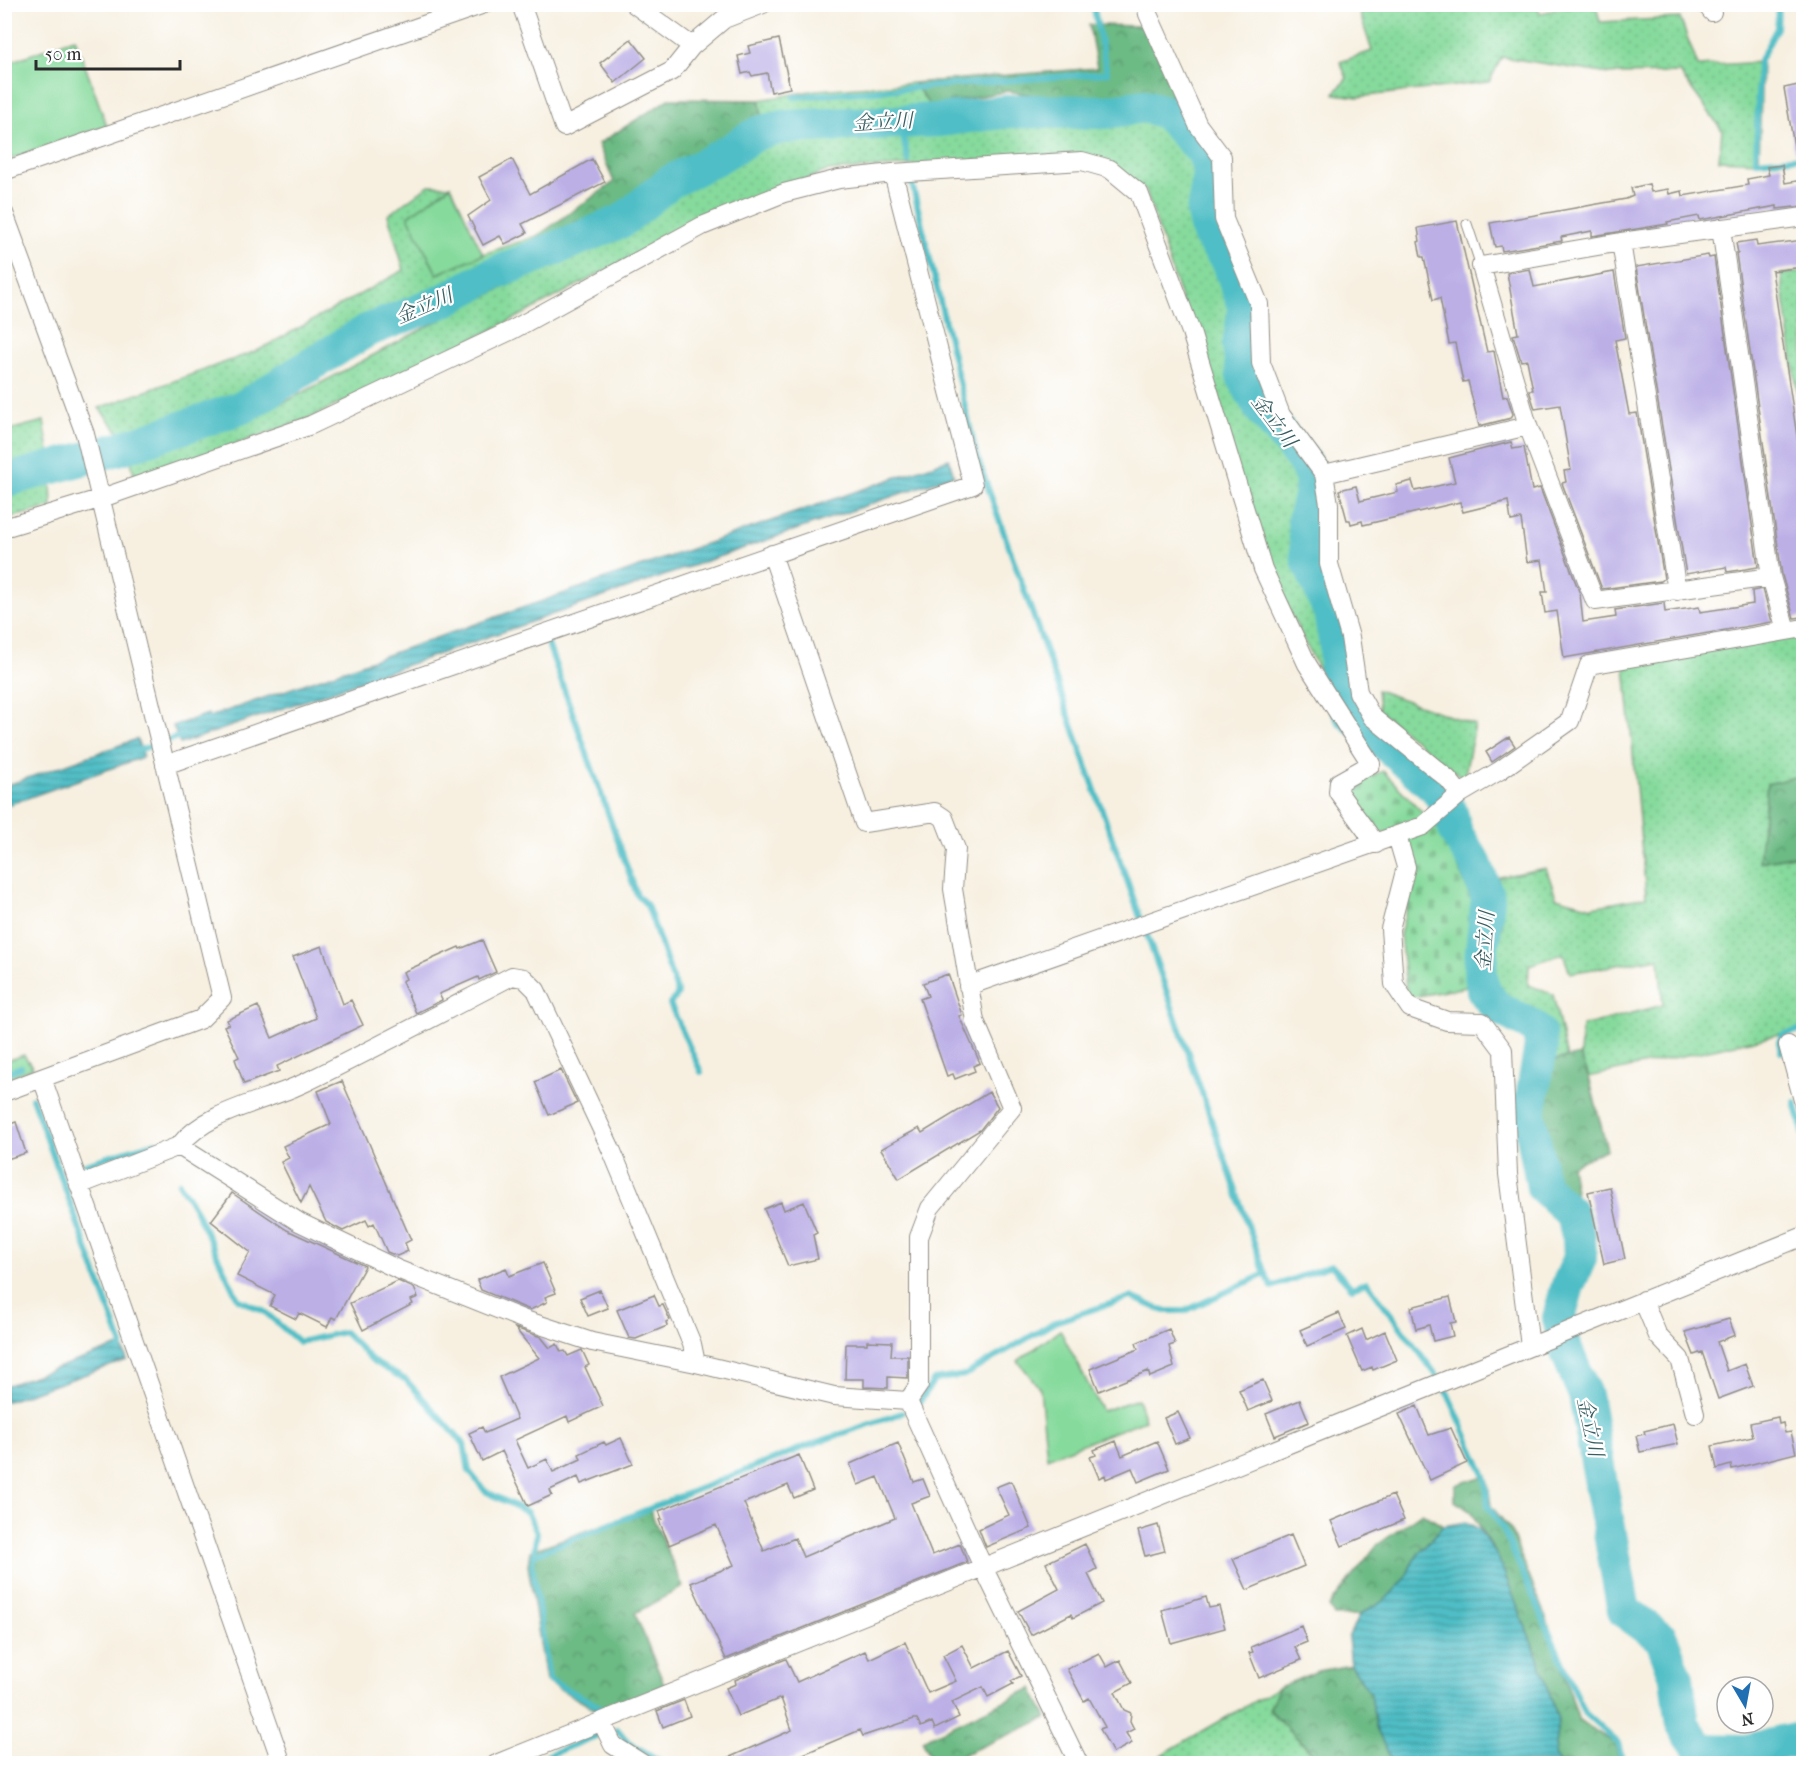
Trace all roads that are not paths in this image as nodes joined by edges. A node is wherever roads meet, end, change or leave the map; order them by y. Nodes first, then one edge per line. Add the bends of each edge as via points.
1 (484, 4) edge
2 (521, 4) edge
3 (634, 4) edge
4 (763, 4) edge
5 (1146, 4) edge
6 (692, 46) junction
7 (4, 171) edge
8 (893, 173) junction
9 (4, 213) edge
10 (1803, 217) edge
11 (1467, 224) dead end
12 (1721, 228) junction
13 (1621, 242) junction
14 (1481, 266) junction
15 (1528, 426) junction
16 (1324, 474) junction
17 (97, 492) junction
18 (4, 528) edge
19 (772, 554) junction
20 (1771, 577) junction
21 (1677, 591) junction
22 (1795, 629) edge
23 (163, 758) junction
24 (1460, 794) junction
25 (1397, 836) junction
26 (1376, 844) junction
27 (968, 986) junction
28 (1788, 1045) dead end
29 (42, 1078) junction
30 (4, 1092) edge
31 (1803, 1104) edge
32 (179, 1146) junction
33 (79, 1185) junction
34 (1803, 1236) edge
35 (1643, 1299) junction
36 (1538, 1342) junction
37 (696, 1363) junction
38 (908, 1401) junction
39 (1695, 1414) dead end
40 (984, 1569) junction
41 (602, 1722) junction
42 (282, 1764) edge
43 (496, 1764) edge
44 (643, 1764) edge
45 (1079, 1764) edge

1 - 7 street
2 - 6 street via 564,127 672,71
3 - 6 street
4 - 6 street via 724,19
5 - 16 street via 1198,125 1222,157 1224,219 1259,304 1261,363 1281,415
8 - 17 street via 839,179 784,193 712,222 513,330 310,425
8 - 19 street via 973,485
8 - 26 street via 1082,161 1110,169 1139,194 1191,332 1263,569 1307,664 1371,764 1339,782 1338,792
9 - 17 street via 85,434
10 - 12 street
11 - 14 lane
12 - 13 street
12 - 20 street
13 - 14 street
13 - 21 street
14 - 15 street
15 - 16 street
15 - 21 street via 1595,602
16 - 24 street via 1329,504 1329,564 1350,637 1358,692 1372,717 1448,779
17 - 18 street
17 - 23 street
19 - 23 street
19 - 27 street via 864,823 935,812 944,818 956,849 953,889
20 - 21 street
20 - 22 street
22 - 24 street via 1589,665 1570,721
23 - 29 street via 222,998 201,1019
24 - 25 street via 1423,826
25 - 26 street
25 - 36 street via 1406,867 1390,929 1394,984 1410,1008 1447,1021 1482,1022 1503,1050 1508,1174
26 - 27 street
27 - 38 street via 975,1021 1012,1108 930,1208 919,1237 919,1385
28 - 31 street
29 - 30 street
29 - 33 street
32 - 33 street
32 - 37 street via 299,1222 397,1269 592,1342
32 - 37 street via 190,1132 261,1098 301,1084 512,976 524,978 536,990 611,1149 692,1344
33 - 42 street
34 - 35 street
35 - 36 street
35 - 39 street via 1658,1336 1680,1359
36 - 40 street
37 - 38 street via 834,1396
38 - 40 street
40 - 41 street
40 - 45 street
41 - 43 street
41 - 44 street via 613,1745

